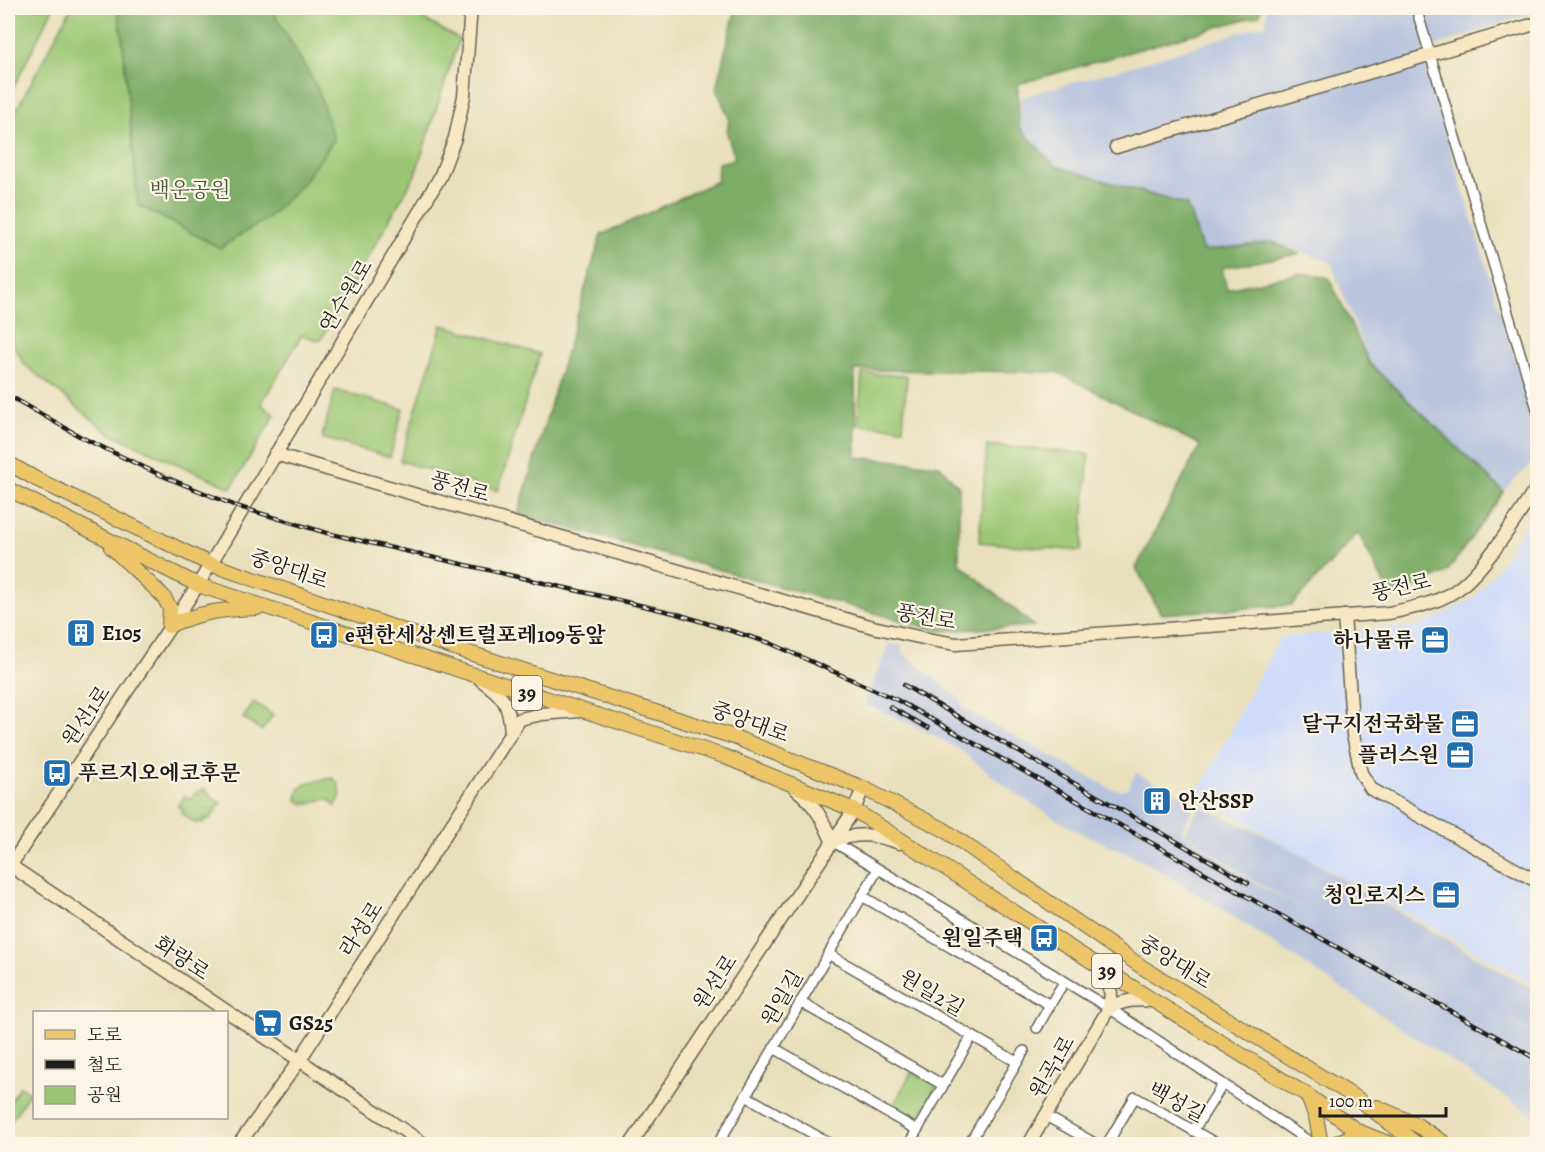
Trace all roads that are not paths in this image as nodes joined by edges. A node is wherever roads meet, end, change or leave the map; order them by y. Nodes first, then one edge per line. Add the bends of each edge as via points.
1 (471, 8) edge
2 (1416, 8) edge
3 (1538, 23) edge
4 (1430, 54) junction
5 (1116, 147) dead end
6 (1538, 412) edge
7 (275, 454) junction
8 (8, 463) edge
9 (1538, 486) edge
10 (8, 489) edge
11 (96, 534) junction
12 (210, 564) junction
13 (198, 585) junction
14 (268, 608) junction
15 (1344, 616) junction
16 (169, 626) junction
17 (477, 677) junction
18 (579, 711) junction
19 (511, 732) junction
20 (785, 782) junction
21 (863, 788) junction
22 (854, 810) junction
23 (832, 842) junction
24 (915, 847) junction
25 (8, 866) edge
26 (878, 869) junction
27 (1538, 882) edge
28 (862, 896) junction
29 (828, 954) junction
30 (1098, 964) junction
31 (1064, 982) junction
32 (1154, 1001) junction
33 (800, 1002) junction
34 (1050, 1005) junction
35 (1108, 1008) junction
36 (226, 1011) edge
37 (228, 1013) edge
38 (1037, 1028) dead end
39 (972, 1036) junction
40 (774, 1048) junction
41 (1024, 1051) dead end
42 (299, 1060) junction
43 (1017, 1062) junction
44 (1223, 1084) junction
45 (943, 1085) junction
46 (1307, 1095) junction
47 (746, 1096) junction
48 (1358, 1099) junction
49 (1046, 1116) junction
50 (917, 1130) junction
51 (1193, 1131) junction
52 (1360, 1132) junction
53 (240, 1144) edge
54 (424, 1144) edge
55 (631, 1144) edge
56 (718, 1144) edge
57 (831, 1144) edge
58 (909, 1144) edge
59 (969, 1144) edge
60 (1029, 1144) edge
61 (1096, 1144) edge
62 (1107, 1144) edge
63 (1217, 1144) edge
64 (1314, 1144) edge
65 (1321, 1144) edge
66 (1334, 1144) edge
67 (1376, 1144) edge
68 (1390, 1144) edge
69 (1417, 1144) edge
70 (1446, 1144) edge

1 - 7 street, 연수원로 via 464,96 455,138 440,177
2 - 4 street
3 - 4 street
4 - 5 street
4 - 6 street
7 - 12 street, 연수원로
7 - 15 street, 풍전로 via 873,627 956,644
8 - 12 main road, 중앙대로 / 39
9 - 15 street, 풍전로 via 1473,576 1454,591 1427,605
10 - 11 main road, 39
11 - 13 main road, 39
11 - 16 main road via 164,596 170,608
12 - 13 street, 연수원로
12 - 21 main road, 중앙대로 / 39 via 463,651 734,737
13 - 14 main road, 39
13 - 16 street, 원선1로
14 - 16 main road via 207,612
14 - 17 main road, 39
15 - 27 street via 1353,734 1361,773 1371,789
16 - 25 street, 원선1로
17 - 18 main road, 39
17 - 19 street via 499,692 510,710
18 - 19 street via 520,719
18 - 20 main road, 39 via 723,756
19 - 42 street, 라성로
20 - 22 main road, 39
20 - 23 street via 808,799 822,817
21 - 22 street, 원선로
21 - 48 main road, 중앙대로 / 39 via 943,830 1142,967
22 - 23 street, 원선로
22 - 24 main road, 39
23 - 24 street via 848,836 876,835
23 - 26 street
23 - 55 street, 원선로
24 - 30 main road, 39
25 - 36 street, 화랑로
26 - 28 street, 원일길
26 - 31 street
28 - 29 street, 원일길
28 - 34 street
29 - 33 street, 원일길
29 - 39 street, 원일2길
30 - 32 main road, 39
30 - 35 street via 1111,993
31 - 34 street
31 - 35 street
32 - 35 street via 1136,999
32 - 46 main road, 39
33 - 40 street, 원일길
33 - 45 street
34 - 38 street
35 - 44 street
35 - 49 street, 원곡1로
37 - 42 street, 화랑로
39 - 43 street
39 - 45 street, 원일2길
40 - 47 street, 원일길
40 - 50 street
41 - 43 street
42 - 53 street, 라성로
42 - 54 street, 화랑로
43 - 59 street
44 - 51 street
44 - 64 street
45 - 50 street, 원일2길
46 - 52 main road, 39
46 - 65 main road
47 - 56 street, 원일길
47 - 57 street
48 - 69 main road, 중앙대로
48 - 70 main road, 39 via 1417,1125
49 - 60 street, 원곡1로
49 - 61 street
50 - 58 street, 원일2길
51 - 62 street, 백성길 via 1135,1097
51 - 63 street, 백성길
52 - 66 main road
52 - 67 main road, 39
52 - 68 main road

